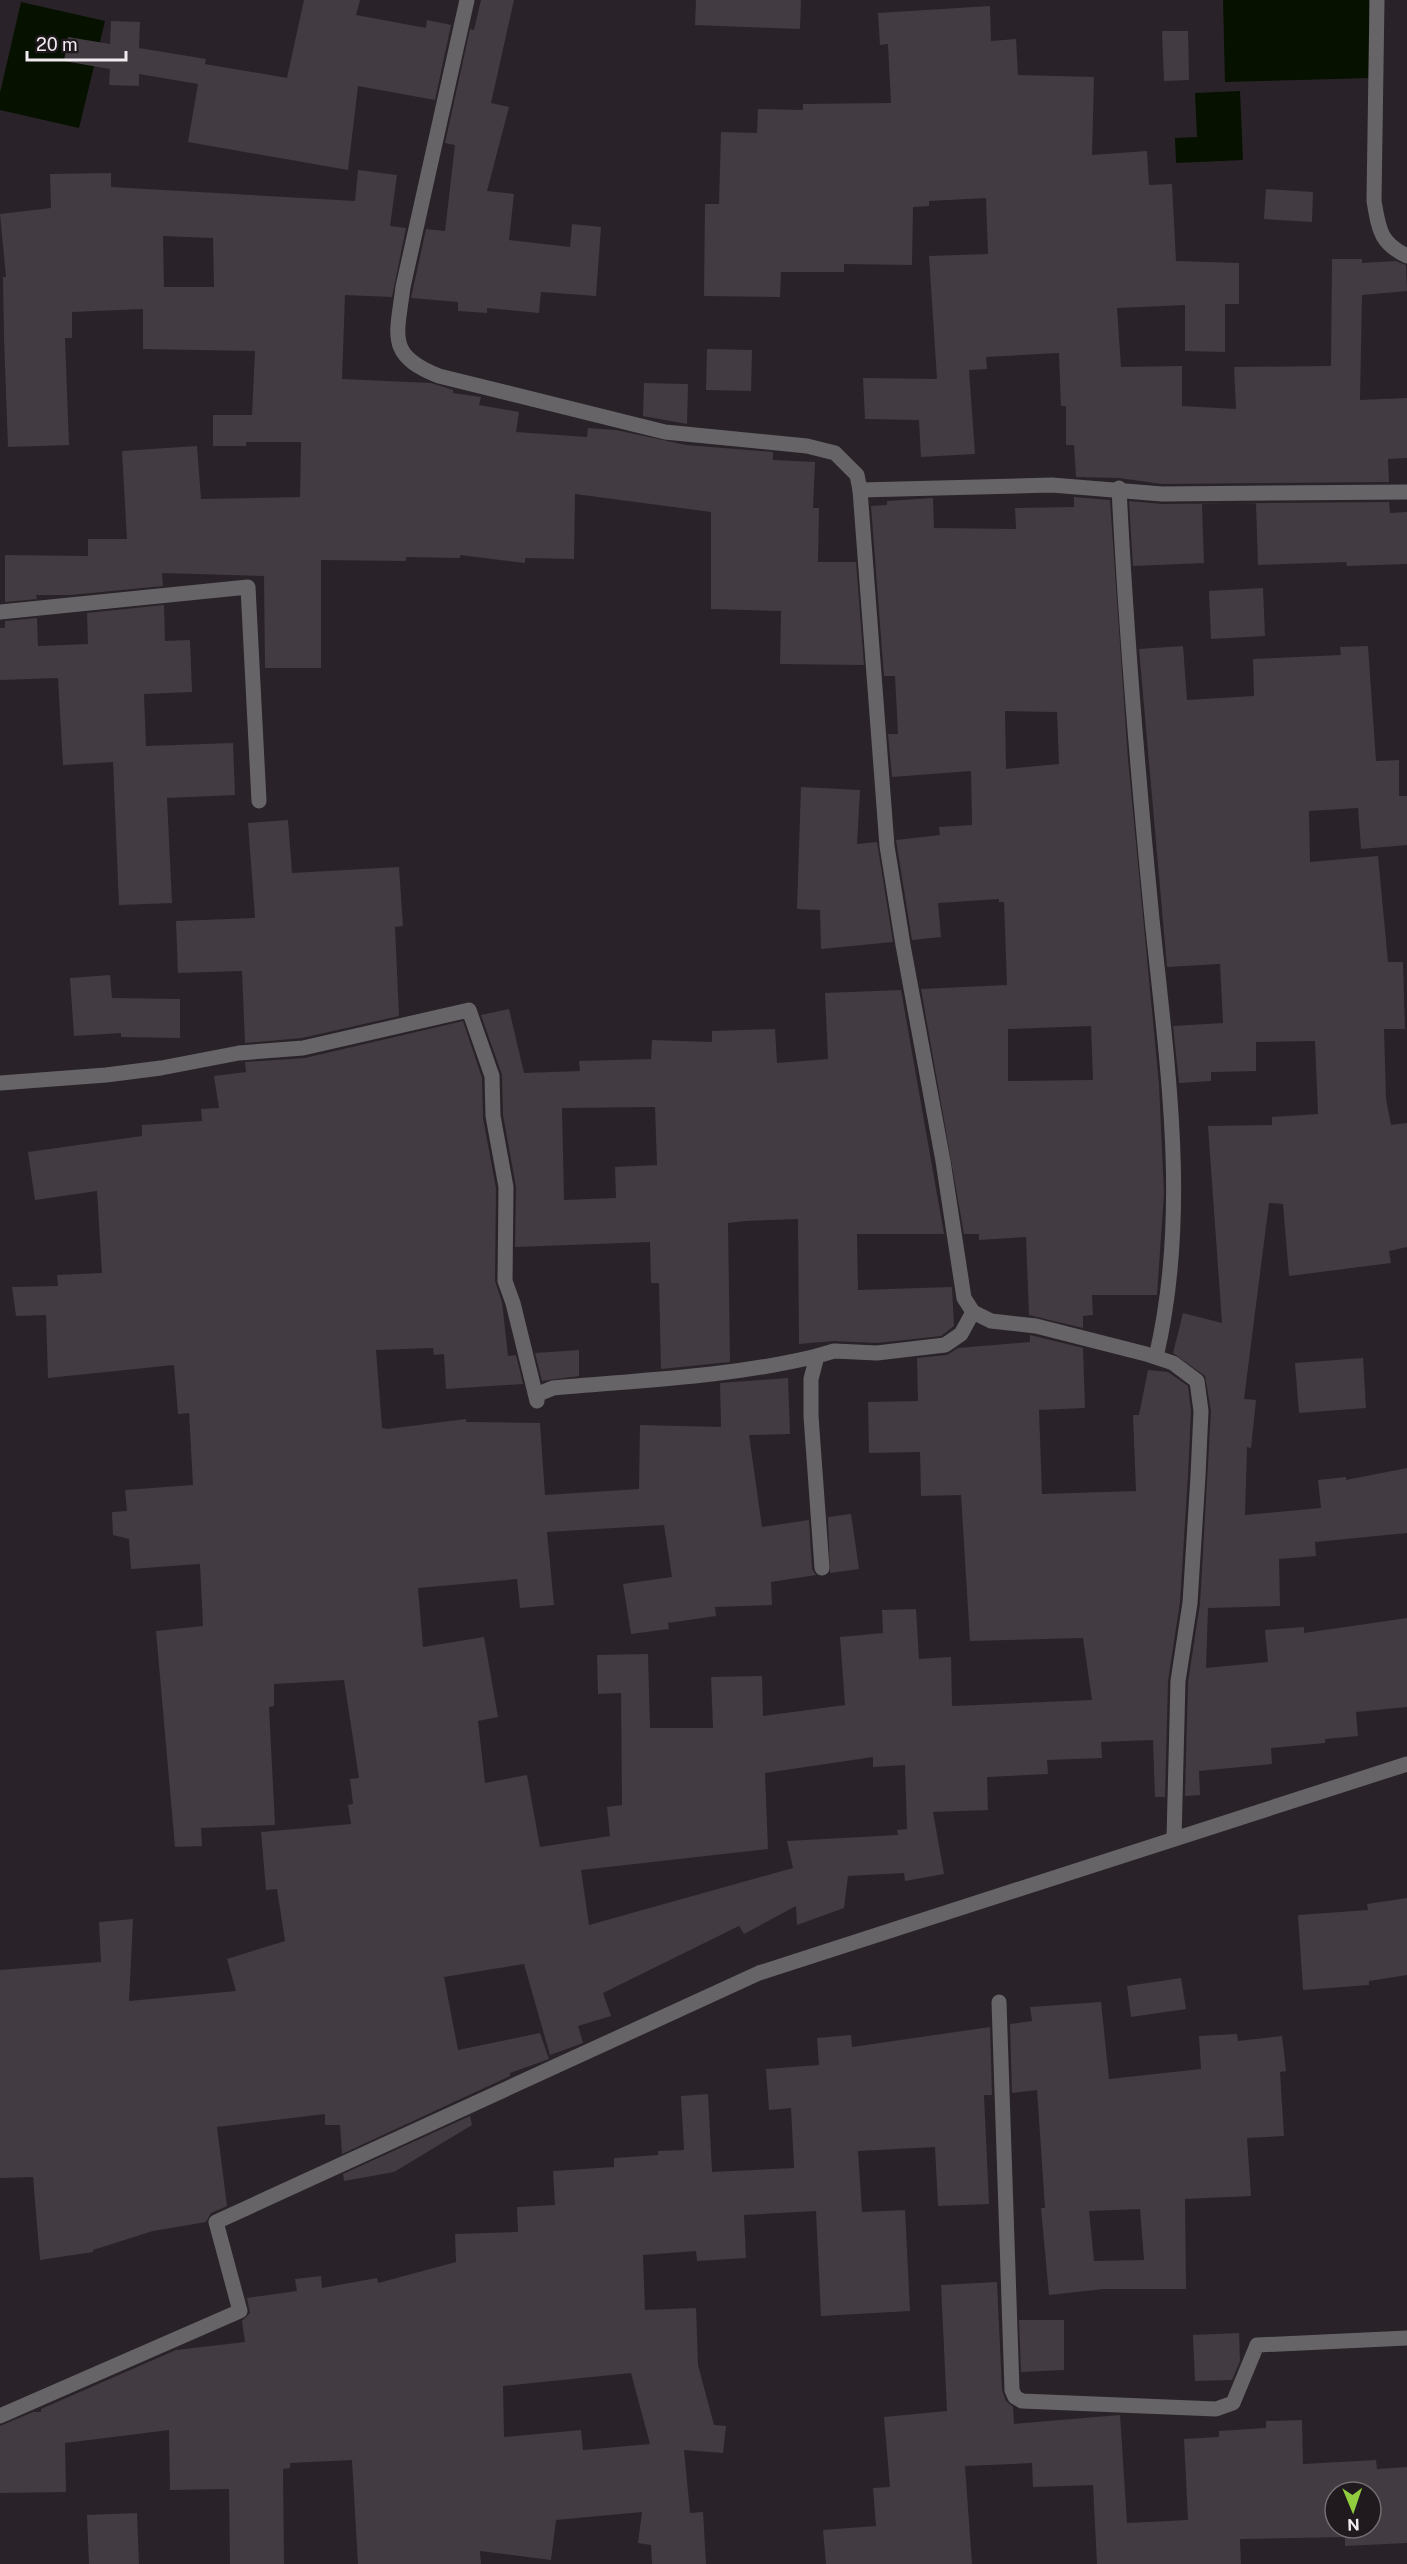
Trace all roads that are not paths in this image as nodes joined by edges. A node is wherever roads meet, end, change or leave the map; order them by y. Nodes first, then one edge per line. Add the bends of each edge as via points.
1 (468, 0) edge
2 (1377, 0) edge
3 (1407, 256) edge
4 (1119, 489) junction
5 (860, 490) junction
6 (1407, 492) edge
7 (0, 612) edge
8 (259, 801) dead end
9 (0, 1083) edge
10 (973, 1312) junction
11 (817, 1356) junction
12 (1156, 1357) junction
13 (822, 1568) dead end
14 (1407, 1764) edge
15 (1174, 1839) junction
16 (999, 2002) dead end
17 (1407, 2338) edge
18 (0, 2416) edge

1 - 5 street via 404,287 398,329 401,353 413,366 438,376 665,432 807,446 835,453 857,475
2 - 3 street via 1374,201 1378,226 1390,248
4 - 5 street via 1052,485
4 - 6 street via 1162,494
4 - 12 street via 1126,645 1166,1048 1174,1168 1167,1308
5 - 10 street via 887,846 944,1161 964,1298
7 - 8 street via 248,586
9 - 11 street via 106,1075 239,1053 303,1048 469,1011 492,1076 493,1116 506,1187 505,1281 536,1398 553,1388 714,1376
10 - 11 street via 961,1334 945,1345 877,1353 834,1351
10 - 12 street via 991,1321 1036,1326
11 - 13 street via 811,1378 811,1416
12 - 15 street via 1173,1363 1197,1381 1201,1411 1190,1603 1178,1681
14 - 15 street
15 - 18 street via 759,1973 216,2222 240,2311
16 - 17 street via 1014,2397 1022,2401 1216,2409 1233,2403 1257,2345

